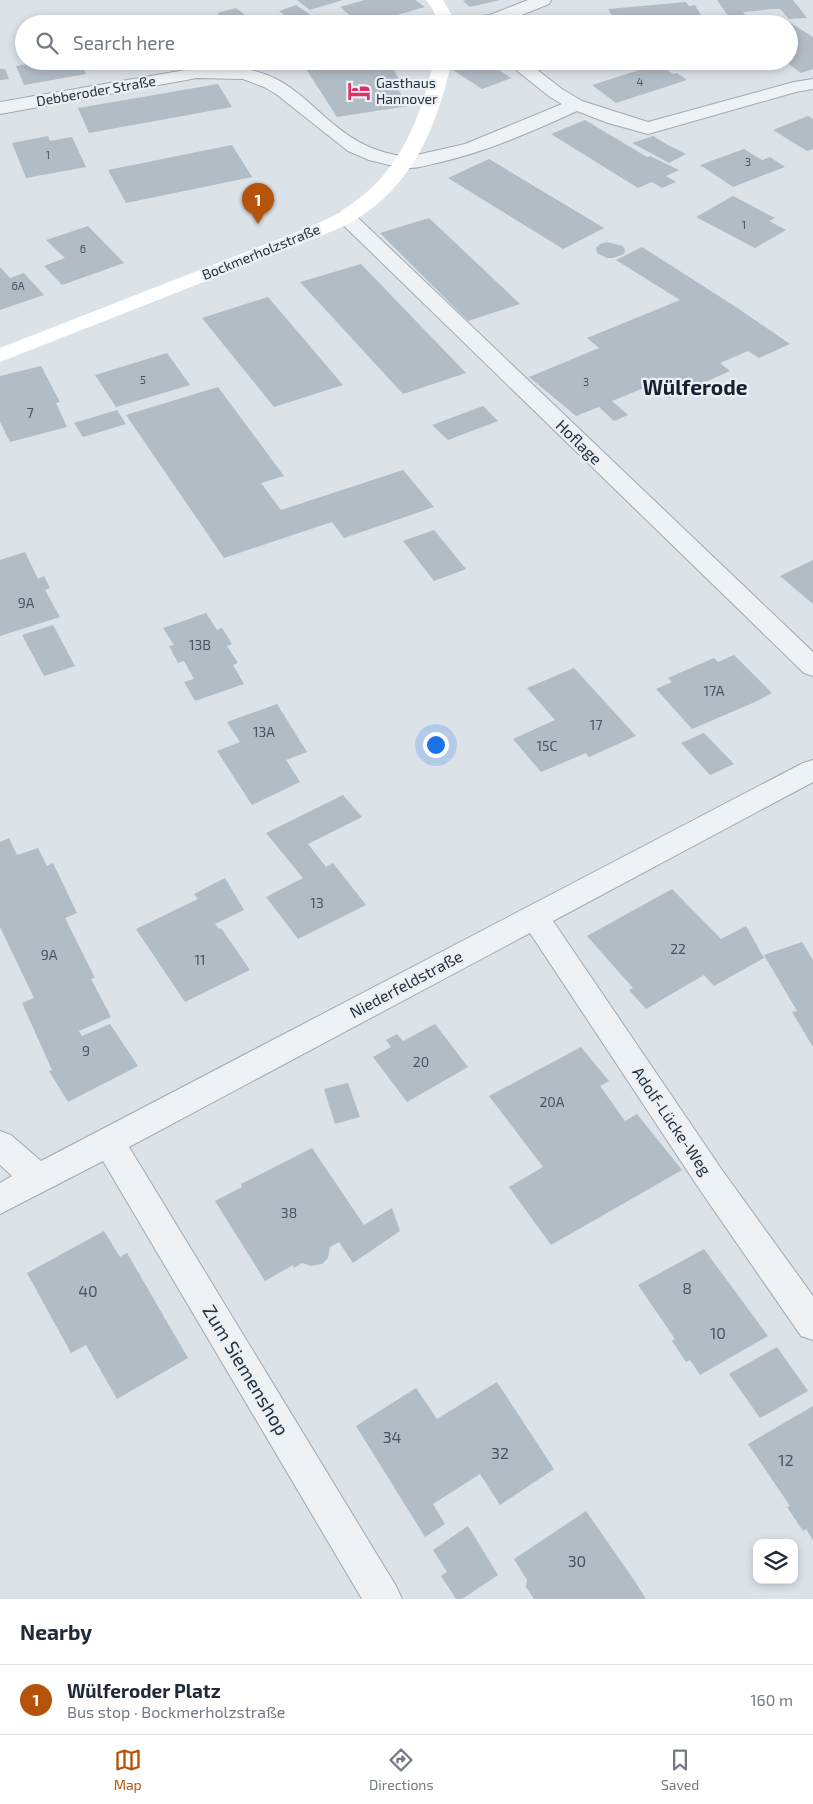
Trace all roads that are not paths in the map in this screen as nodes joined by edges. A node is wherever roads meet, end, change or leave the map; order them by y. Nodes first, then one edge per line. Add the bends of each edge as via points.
1 (434, 0) edge
2 (543, 0) edge
3 (444, 15) edge
4 (506, 15) edge
5 (441, 70) edge
6 (526, 70) edge
7 (813, 84) edge
8 (576, 105) junction
9 (0, 108) edge
10 (406, 163) junction
11 (346, 217) junction
12 (0, 356) edge
13 (813, 667) edge
14 (813, 770) edge
15 (534, 917) junction
16 (109, 1142) junction
17 (0, 1146) edge
18 (38, 1179) junction
19 (0, 1199) edge
20 (813, 1324) edge
21 (383, 1599) edge

1 - 3 main road
2 - 4 street
5 - 10 main road, Bockmerholzstraße via 432,105
6 - 8 street
7 - 8 street via 648,128
8 - 10 street, Debberoder Straße via 518,131 464,150 432,160
9 - 10 street, Debberoder Straße via 197,73 228,72 257,77 280,88 350,144 372,155
10 - 11 main road, Bockmerholzstraße via 383,188
11 - 12 main road, Bockmerholzstraße
11 - 13 street, Hoflage
14 - 15 street, Niederfeldstraße
15 - 16 street, Niederfeldstraße
15 - 20 street, Adolf-Lücke-Weg via 711,1180
16 - 18 street, Niederfeldstraße
16 - 21 street, Zum Siemenshop
17 - 18 street
18 - 19 street, Niederfeldstraße

